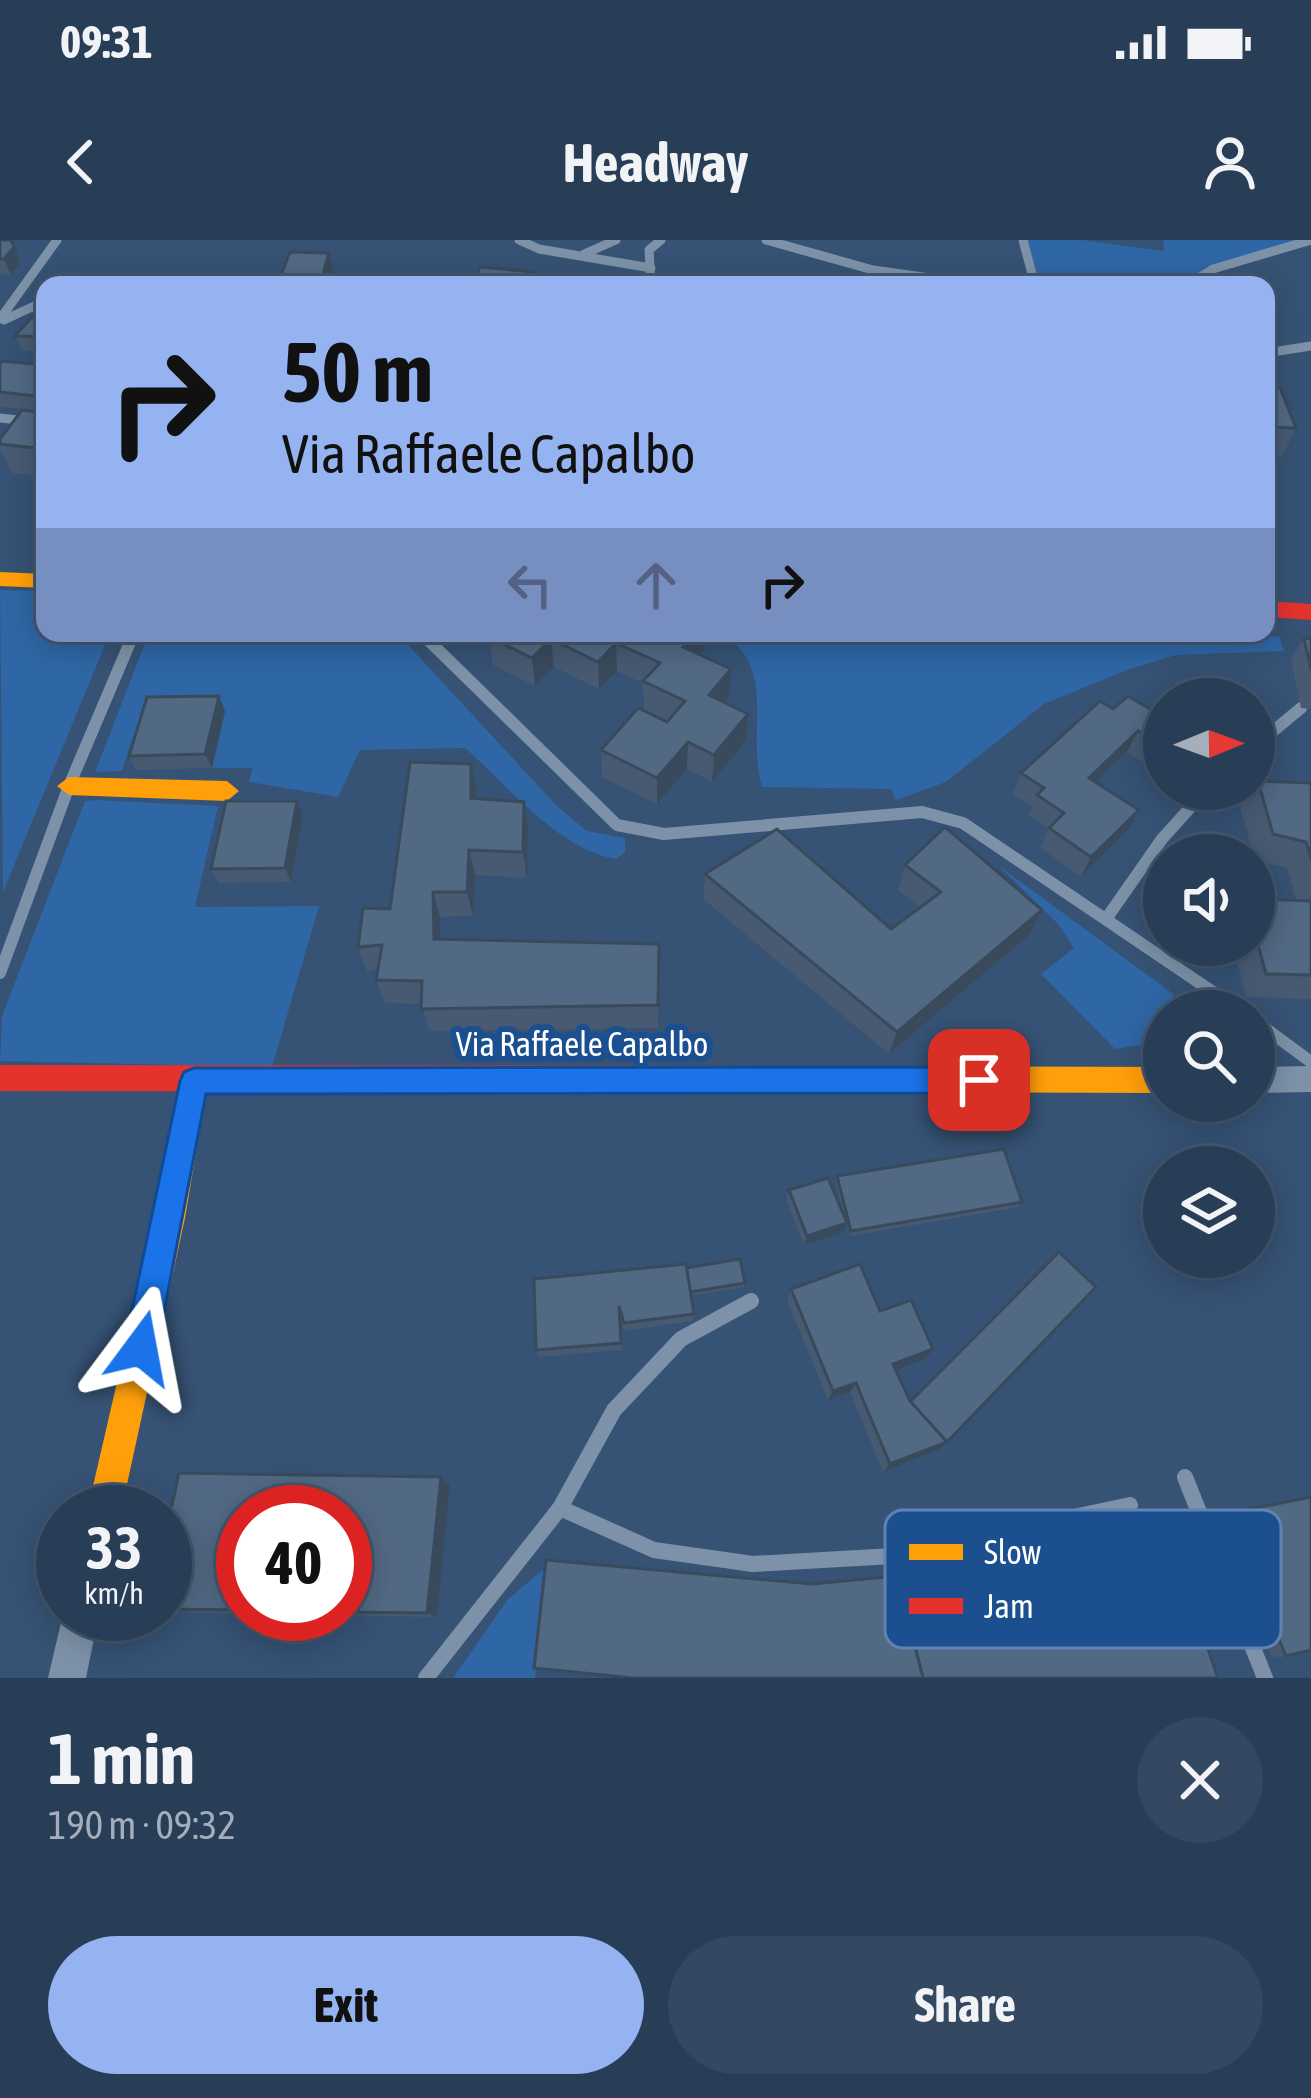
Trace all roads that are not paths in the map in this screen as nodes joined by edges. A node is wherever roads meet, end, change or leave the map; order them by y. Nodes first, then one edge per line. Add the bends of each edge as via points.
1 (57, 240) edge
2 (519, 240) edge
3 (616, 240) edge
4 (661, 240) edge
5 (766, 240) edge
6 (1023, 240) edge
7 (1311, 240) edge
8 (786, 241) edge
9 (579, 256) junction
10 (651, 268) junction
11 (11, 274) edge
12 (651, 276) edge
13 (908, 276) edge
14 (1032, 276) edge
15 (1195, 276) edge
16 (34, 277) junction
17 (36, 306) edge
18 (0, 321) edge
19 (1311, 346) edge
20 (1275, 351) edge
21 (0, 418) edge
22 (36, 422) edge
23 (0, 579) edge
24 (36, 581) edge
25 (1275, 610) edge
26 (1311, 612) edge
27 (130, 642) edge
28 (430, 642) edge
29 (1301, 708) dead end
30 (1275, 730) edge
31 (69, 786) junction
32 (227, 791) dead end
33 (1189, 810) edge
34 (1106, 919) junction
35 (0, 973) edge
36 (1210, 990) edge
37 (1275, 1035) edge
38 (1311, 1062) edge
39 (0, 1078) edge
40 (1275, 1079) edge
41 (1311, 1079) edge
42 (1143, 1080) edge
43 (194, 1081) junction
44 (751, 1301) dead end
45 (1185, 1478) dead end
46 (111, 1485) edge
47 (1130, 1505) dead end
48 (560, 1508) junction
49 (1107, 1510) edge
50 (1198, 1510) edge
51 (885, 1556) edge
52 (75, 1641) edge
53 (1253, 1648) edge
54 (67, 1678) edge
55 (426, 1678) edge
56 (1265, 1678) edge

1 - 16 lane
2 - 9 lane
3 - 9 lane
4 - 10 lane via 649,250
5 - 8 lane
6 - 14 lane
7 - 15 lane
8 - 13 lane via 832,261
9 - 10 lane
10 - 12 lane
11 - 16 lane
16 - 18 lane
17 - 18 lane
19 - 20 lane
21 - 22 lane
23 - 24 street
25 - 26 street
27 - 31 lane
28 - 34 lane via 617,825 664,834 922,812 963,824
29 - 30 lane
31 - 32 street
31 - 35 lane
33 - 34 lane
34 - 36 lane
37 - 38 lane
39 - 43 street, Via Raffaele Capalbo
40 - 41 street
42 - 43 street, Via Raffaele Capalbo
43 - 46 street
44 - 48 lane via 681,1339 614,1410
45 - 50 lane
47 - 49 lane
48 - 51 lane via 654,1550 753,1564
48 - 55 lane
52 - 54 street
53 - 56 lane

